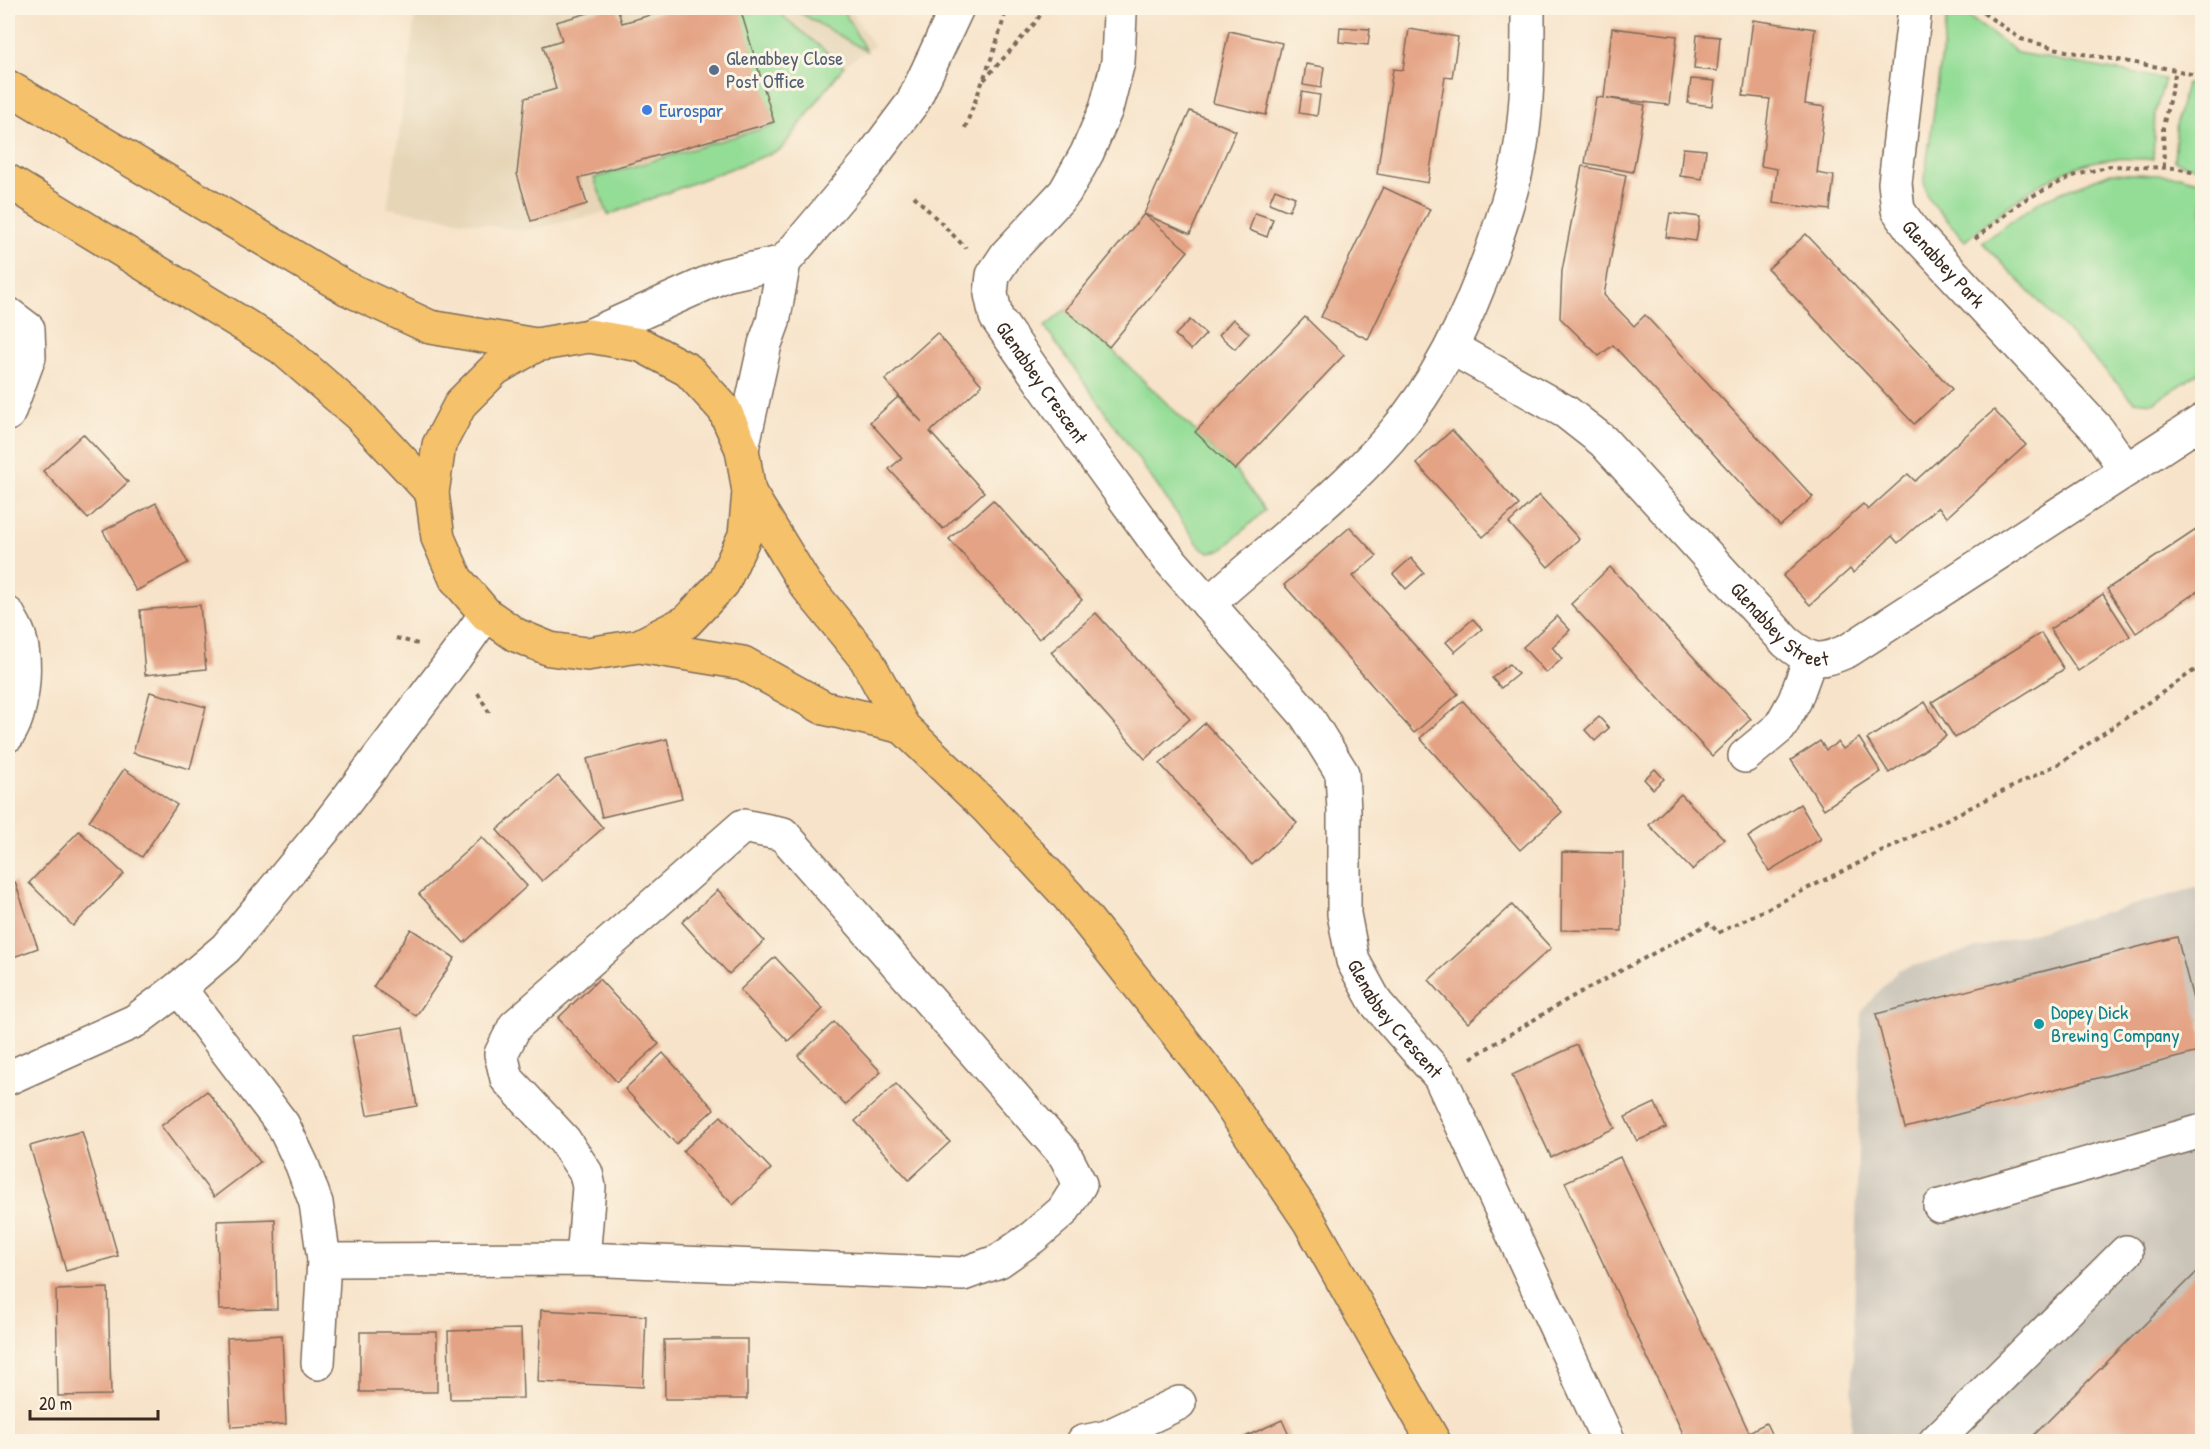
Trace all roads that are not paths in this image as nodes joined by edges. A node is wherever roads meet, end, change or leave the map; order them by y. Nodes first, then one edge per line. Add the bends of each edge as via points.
1 (957, 8) edge
2 (1528, 8) edge
3 (1915, 8) edge
4 (1120, 14) dead end
5 (8, 87) edge
6 (8, 181) edge
7 (784, 262) junction
8 (8, 314) edge
9 (589, 336) junction
10 (537, 345) junction
11 (1452, 348) junction
12 (8, 414) edge
13 (2202, 422) edge
14 (742, 449) junction
15 (2126, 470) junction
16 (749, 492) junction
17 (432, 493) junction
18 (1208, 604) junction
19 (8, 614) edge
20 (486, 614) junction
21 (639, 646) junction
22 (1810, 659) junction
23 (903, 727) junction
24 (8, 735) edge
25 (1745, 756) dead end
26 (179, 988) junction
27 (8, 1078) edge
28 (2202, 1131) edge
29 (1940, 1206) dead end
30 (2126, 1252) dead end
31 (583, 1259) junction
32 (324, 1260) junction
33 (318, 1363) dead end
34 (1179, 1403) dead end
35 (1083, 1442) edge
36 (1434, 1442) edge
37 (1609, 1442) edge
38 (1935, 1442) edge

1 - 7 street via 913,102
2 - 11 street via 1518,165 1481,281
3 - 15 street, Glenabbey Park via 1895,183 1898,210 1912,230 2098,430
4 - 18 street, Glenabbey Crescent via 1118,62 1106,109 1087,153 1065,192 993,275 991,294 996,317 1089,450 1168,558
5 - 10 highway via 348,289 430,327
6 - 17 highway via 282,348 359,415
7 - 9 street via 725,275
7 - 14 street
8 - 12 street via 28,329 29,357
9 - 10 highway
9 - 14 highway via 641,345 688,370 724,409
10 - 17 highway via 495,369 461,403 439,446
11 - 18 street via 1426,392 1346,484
11 - 22 street, Glenabbey Street via 1566,412 1603,441 1786,642
13 - 15 street, Glenabbey Street
14 - 16 highway
15 - 22 street, Glenabbey Street via 1849,650 1830,659
16 - 21 highway via 745,534 723,583 687,622
16 - 23 highway via 805,584 866,659
17 - 20 highway via 438,538 456,579
18 - 37 street, Glenabbey Crescent via 1306,715 1342,773 1344,914 1353,961 1376,1004 1440,1077
19 - 24 street via 20,638 24,675 14,725
20 - 21 highway via 516,635 550,649 587,654
20 - 26 street via 327,826 226,948
21 - 23 highway via 743,663 824,708
22 - 25 street via 1780,727
23 - 36 highway via 987,808 1068,896 1210,1075 1309,1221
26 - 27 street via 135,1021
26 - 32 street via 283,1125 316,1203
28 - 29 street
30 - 38 street
31 - 31 street via 589,1187 586,1173 564,1140 507,1079 501,1054 515,1026 743,826 783,834 1065,1155 1080,1184 1063,1211 1033,1237 999,1261 963,1274
31 - 32 street
32 - 33 street
34 - 35 street via 1107,1437

